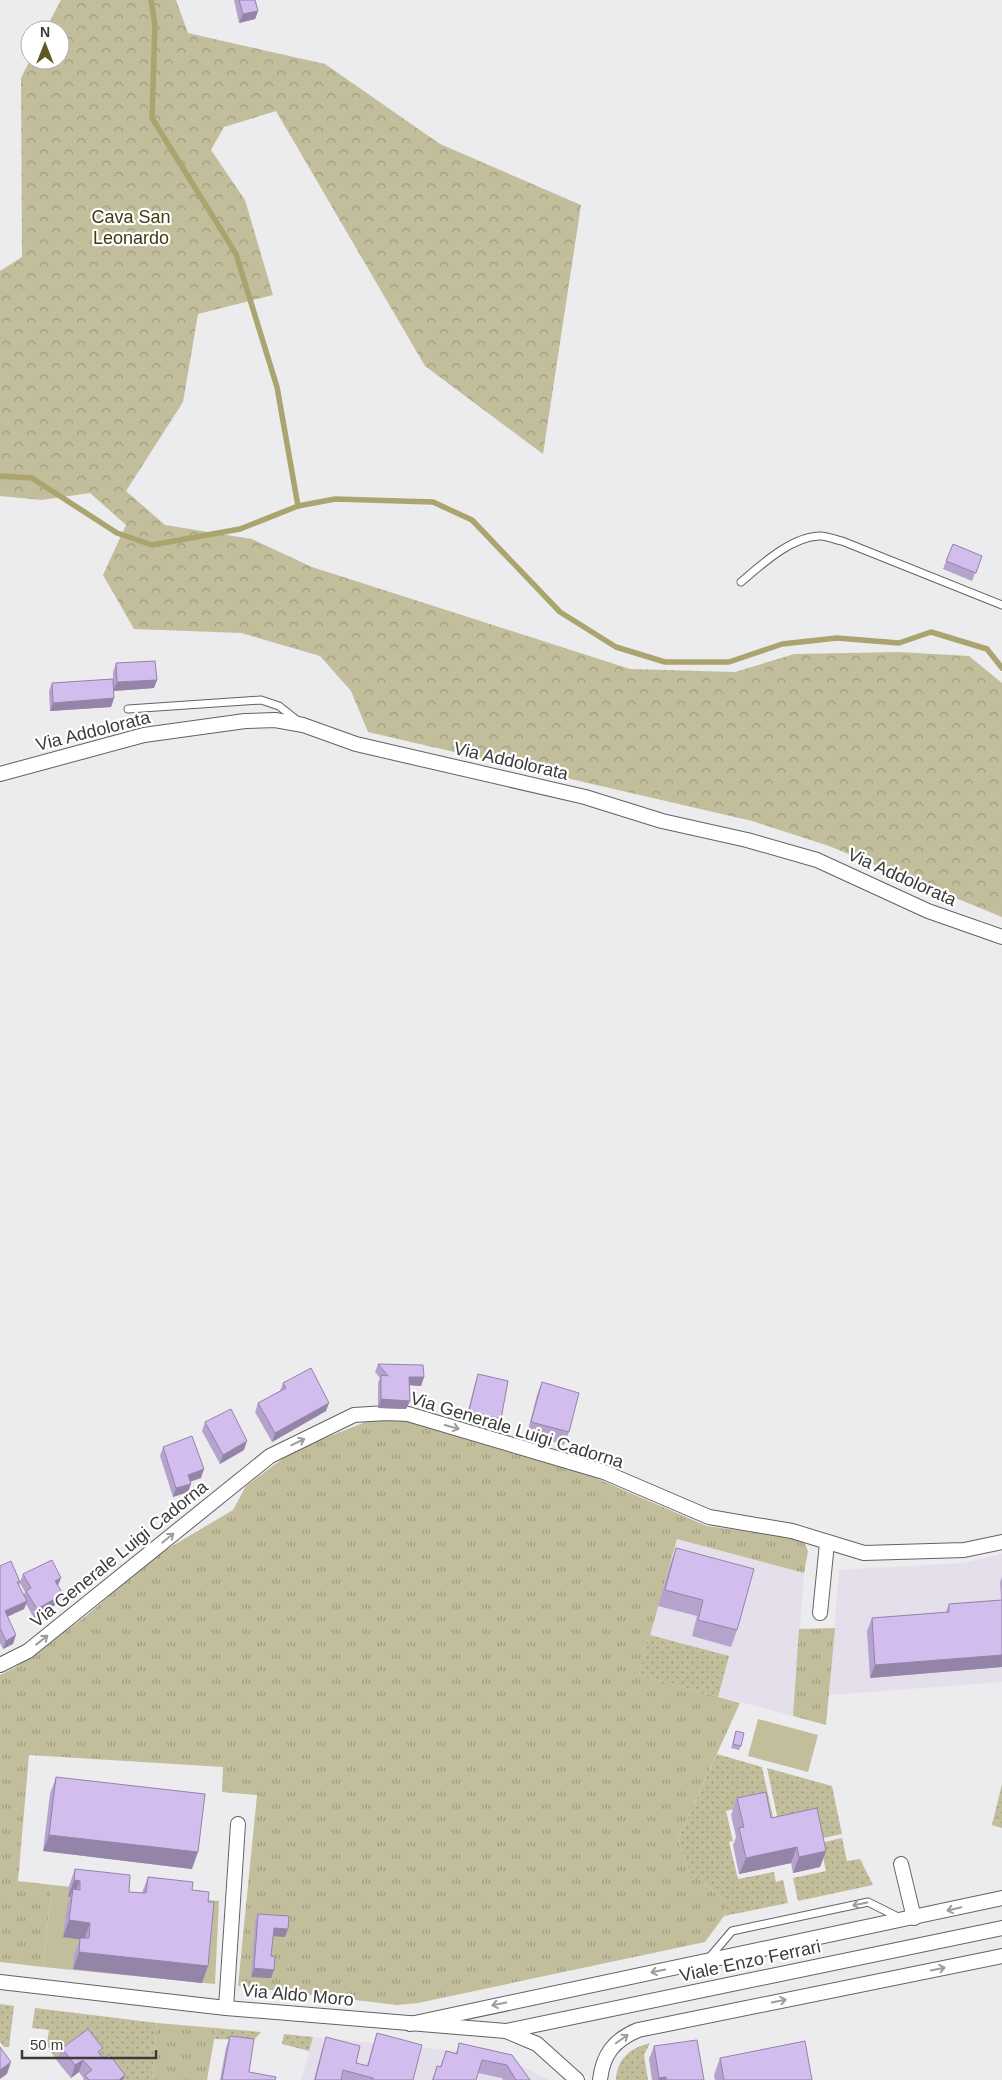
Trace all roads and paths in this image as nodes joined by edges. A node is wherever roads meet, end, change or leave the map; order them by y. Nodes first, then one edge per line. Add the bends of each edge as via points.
1 (741, 582) dead end
2 (1002, 605) edge
3 (128, 709) dead end
4 (303, 725) junction
5 (0, 774) edge
6 (1002, 937) edge
7 (1002, 1542) edge
8 (827, 1543) junction
9 (820, 1614) dead end
10 (0, 1665) edge
11 (238, 1824) dead end
12 (901, 1864) dead end
13 (1002, 1898) edge
14 (909, 1919) junction
15 (1002, 1928) edge
16 (1002, 1956) edge
17 (707, 1961) junction
18 (0, 1982) edge
19 (226, 2008) junction
20 (410, 2024) junction
21 (506, 2031) junction
22 (577, 2080) edge
23 (600, 2080) edge

1 - 2 lane via 798,541 820,535
3 - 4 lane via 261,700 279,706
4 - 5 street, Via Addolorata via 276,720 245,721 144,735
4 - 6 street, Via Addolorata via 356,744 585,798 817,860 928,911
7 - 8 street, Via Generale Luigi Cadorna via 964,1550 864,1553
8 - 9 street
10 -> 8 street, Via Generale Luigi Cadorna via 28,1651 270,1456 354,1415 408,1414 604,1472 709,1517 792,1531
11 - 19 street
12 - 14 street
13 -> 14 street
14 - 17 street
14 -> 17 lane via 868,1902 858,1904 732,1931
15 - 21 street, Viale Enzo Ferrari
23 -> 16 street via 604,2059 612,2046 638,2030
17 -> 20 street
18 - 19 street, Via Aldo Moro
19 - 20 street, Via Aldo Moro
20 - 21 street, Via Aldo Moro
21 - 22 street, Via Aldo Moro via 537,2044

